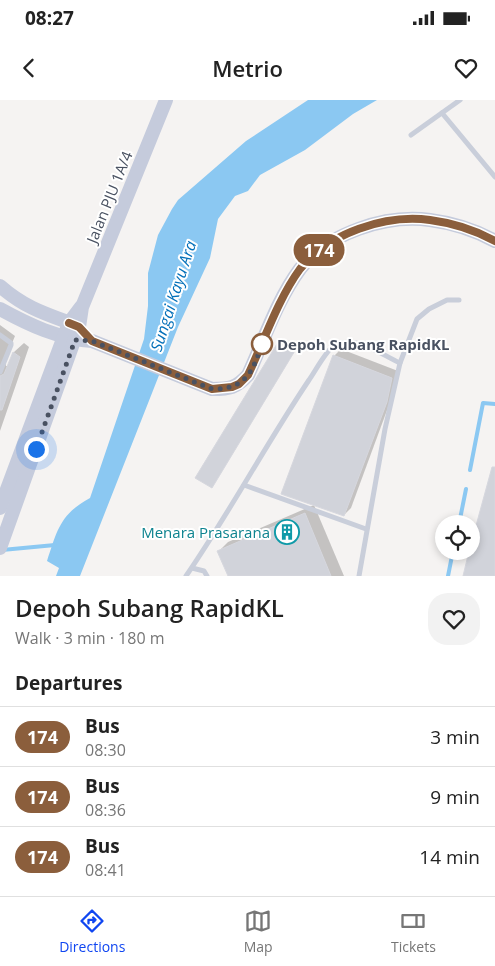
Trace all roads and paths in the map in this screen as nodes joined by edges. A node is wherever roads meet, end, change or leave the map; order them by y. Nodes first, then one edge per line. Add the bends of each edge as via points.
1 (166, 100) edge
2 (460, 100) edge
3 (442, 113) junction
4 (411, 135) dead end
5 (495, 177) edge
6 (495, 241) edge
7 (0, 286) edge
8 (459, 300) dead end
9 (0, 308) edge
10 (44, 330) junction
11 (72, 331) junction
12 (0, 335) edge
13 (57, 355) junction
14 (400, 363) junction
15 (0, 372) edge
16 (244, 485) junction
17 (0, 508) edge
18 (366, 529) junction
19 (2, 544) edge
20 (192, 568) junction
21 (186, 576) edge
22 (206, 576) edge
23 (359, 576) edge

1 - 11 street, Jalan PJU 1A/4
2 - 3 lane
3 - 4 lane
3 - 5 lane
6 - 11 street via 466,228 428,219 386,222 340,237 324,246 294,278 248,375 232,387 212,389
7 - 11 street via 14,298
8 - 14 lane via 447,300 417,319
9 - 10 street
10 - 11 street
10 - 13 street
11 - 13 street
11 - 19 street
12 - 15 lane via 11,342
13 - 17 street
14 - 16 lane via 358,343 332,346
14 - 18 lane
16 - 18 lane
16 - 20 lane
18 - 23 lane
20 - 21 lane
20 - 22 lane

